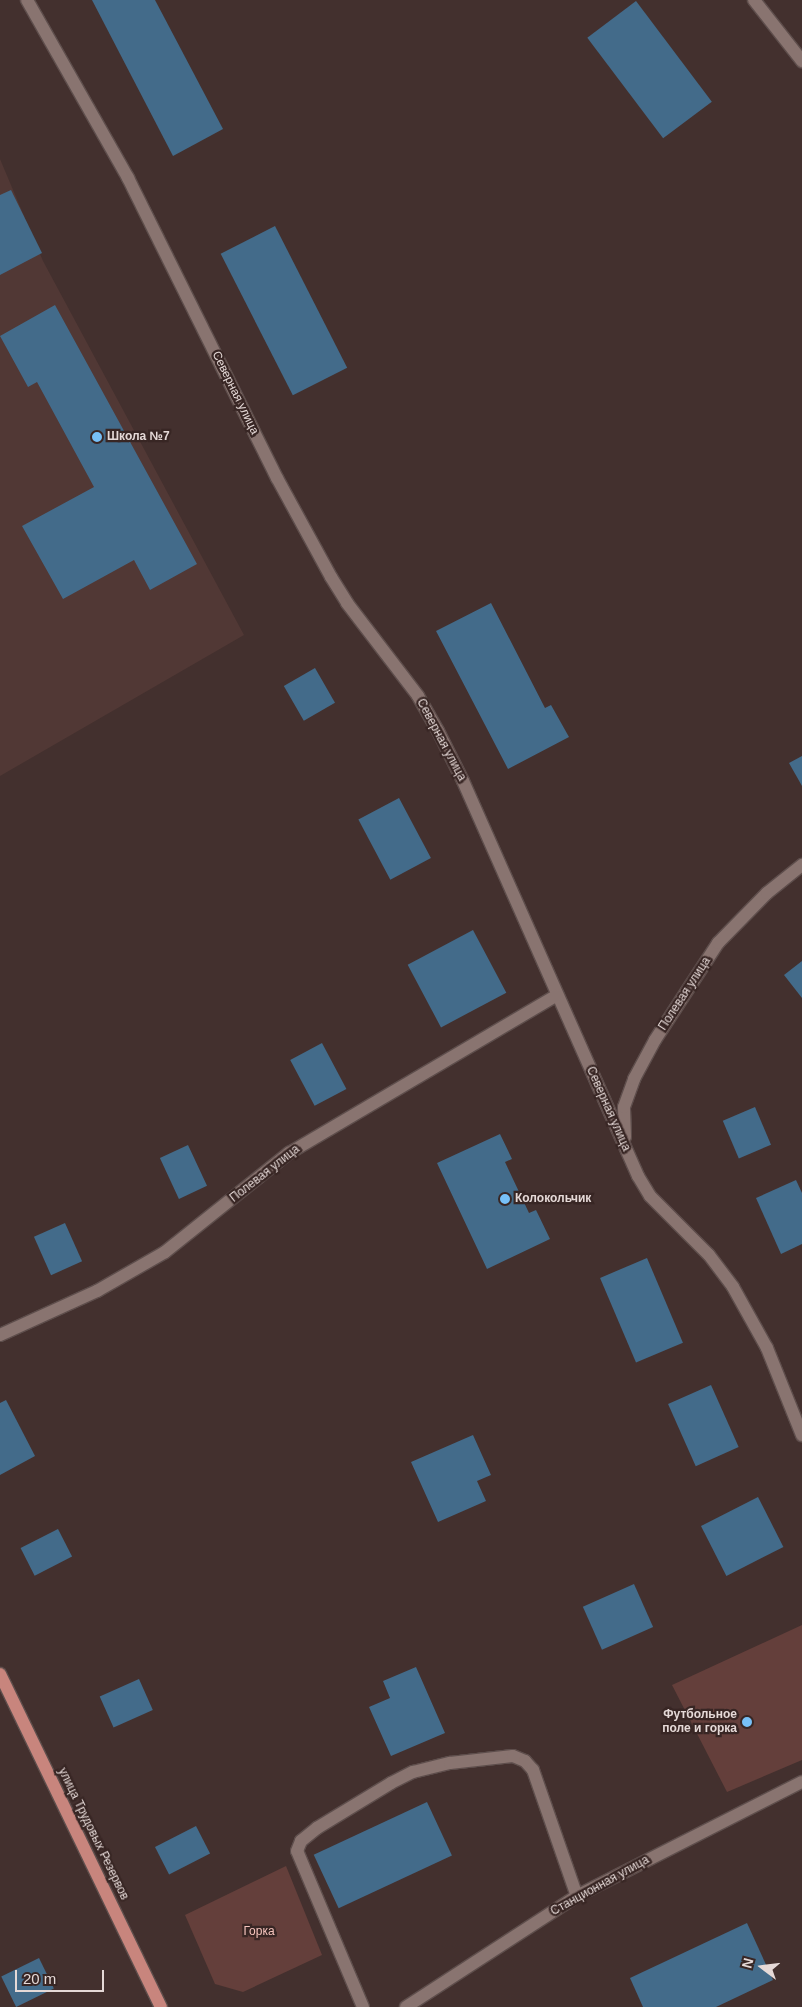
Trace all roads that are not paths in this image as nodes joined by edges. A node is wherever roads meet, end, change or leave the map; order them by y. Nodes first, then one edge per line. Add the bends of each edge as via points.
1 (27, 0) edge
2 (754, 0) edge
3 (802, 61) edge
4 (802, 865) edge
5 (557, 995) junction
6 (628, 1154) junction
7 (0, 1335) edge
8 (802, 1435) edge
9 (0, 1674) edge
10 (802, 1782) edge
11 (577, 1896) junction
12 (161, 2007) edge
13 (363, 2007) edge
14 (406, 2007) edge

1 - 5 street, Северная улица via 128,178 277,478 331,577 418,696 438,731
2 - 3 street
4 - 6 street, Полевая улица via 728,931 655,1040 634,1079 624,1107
5 - 6 street, Северная улица
5 - 7 street, Полевая улица via 289,1153 165,1252 97,1291
6 - 8 street, Северная улица via 650,1196 709,1256 733,1287 767,1348
9 - 12 main road, улица Трудовых Резервов
10 - 11 street, Станционная улица
11 - 13 street via 533,1770 525,1761 513,1756 450,1762 414,1772 391,1783 317,1828 301,1841 297,1851
11 - 14 street, Станционная улица

